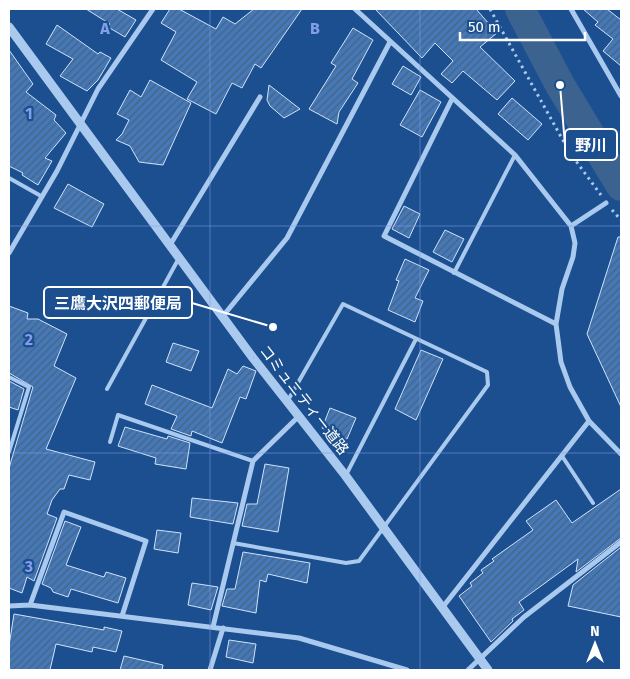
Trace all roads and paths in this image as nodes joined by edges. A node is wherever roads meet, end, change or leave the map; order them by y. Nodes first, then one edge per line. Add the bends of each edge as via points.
1 (153, 9) edge
2 (355, 9) edge
3 (490, 9) edge
4 (571, 9) edge
5 (9, 27) edge
6 (390, 42) junction
7 (621, 94) edge
8 (260, 97) dead end
9 (452, 99) junction
10 (80, 124) junction
11 (515, 155) junction
12 (9, 178) edge
13 (41, 196) junction
14 (606, 203) junction
15 (621, 220) edge
16 (572, 226) junction
17 (170, 245) junction
18 (9, 253) edge
19 (180, 258) junction
20 (454, 272) junction
21 (222, 316) junction
22 (556, 324) junction
23 (416, 339) junction
24 (9, 377) edge
25 (106, 389) dead end
26 (287, 403) junction
27 (298, 417) junction
28 (589, 421) junction
29 (110, 442) dead end
30 (9, 452) edge
31 (621, 454) edge
32 (562, 456) junction
33 (253, 461) junction
34 (345, 476) junction
35 (593, 503) dead end
36 (383, 530) junction
37 (621, 542) edge
38 (233, 543) junction
39 (30, 605) junction
40 (9, 606) edge
41 (442, 608) junction
42 (122, 616) junction
43 (214, 627) junction
44 (223, 628) junction
45 (480, 660) junction
46 (210, 670) edge
47 (407, 670) edge
48 (468, 670) edge
49 (488, 670) edge

1 - 10 street via 98,89
2 - 6 street
3 - 14 path via 570,153
4 - 7 street
5 - 10 street, コミュニティー道路
6 - 9 street
6 - 21 street via 287,238
8 - 17 street
9 - 11 street
9 - 20 street via 384,236
10 - 13 street
10 - 17 street, コミュニティー道路
11 - 16 street
11 - 20 lane
12 - 13 lane
13 - 18 street
14 - 15 path
14 - 16 street
16 - 22 street via 573,257 562,289
17 - 19 street, コミュニティー道路
19 - 21 street, コミュニティー道路
19 - 25 lane
20 - 22 street
21 - 26 street, コミュニティー道路
22 - 28 street via 561,362 570,387
23 - 26 lane via 343,304
23 - 34 lane
23 - 36 lane via 486,372 488,385
24 - 30 lane via 30,388
26 - 27 street, コミュニティー道路
27 - 33 street
27 - 34 street, コミュニティー道路
28 - 31 street
28 - 32 street
29 - 33 lane via 118,415
32 - 35 lane
32 - 41 street
33 - 38 street
34 - 36 street, コミュニティー道路
36 - 38 lane via 359,561 346,563
36 - 41 street, コミュニティー道路
37 - 45 street via 524,617
38 - 43 street
39 - 40 street
39 - 42 street
39 - 42 street via 64,512 146,541
41 - 45 street, コミュニティー道路
42 - 43 street
43 - 44 street
44 - 46 street
44 - 47 street via 299,638
45 - 48 street
45 - 49 street, コミュニティー道路

